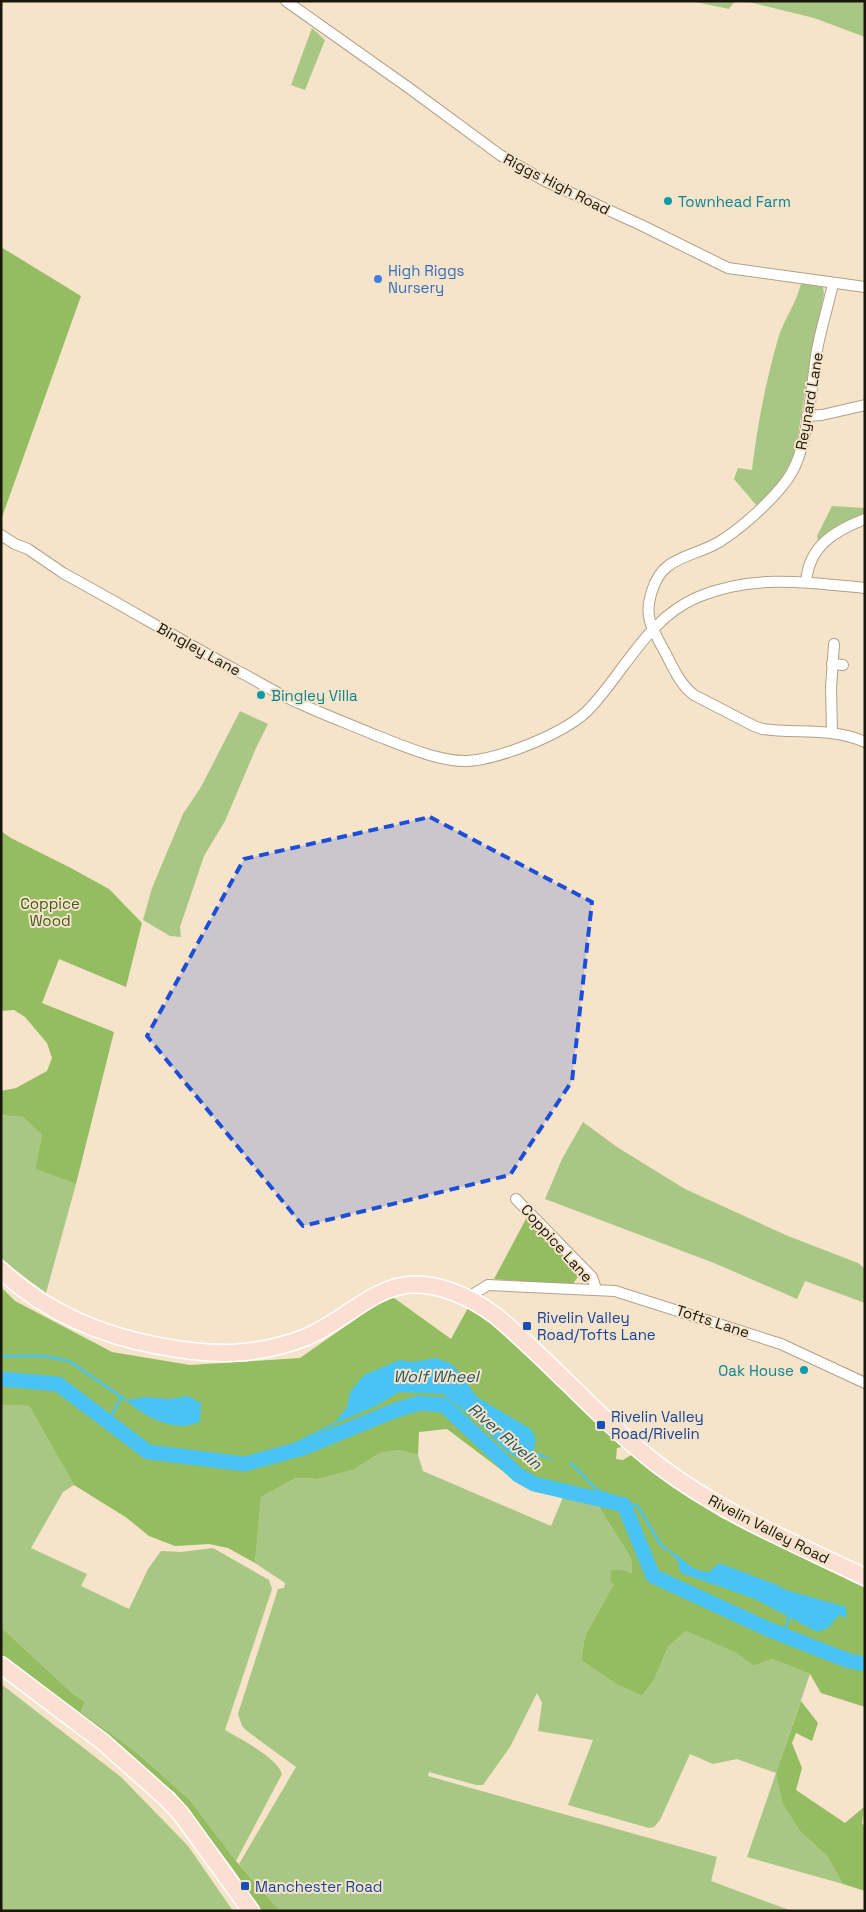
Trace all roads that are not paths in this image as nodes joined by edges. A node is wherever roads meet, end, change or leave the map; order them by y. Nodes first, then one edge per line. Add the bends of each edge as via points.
1 (286, 1) edge
2 (833, 284) junction
3 (865, 287) edge
4 (865, 405) edge
5 (807, 416) junction
6 (865, 518) edge
7 (1, 535) edge
8 (806, 582) junction
9 (865, 588) edge
10 (653, 628) junction
11 (834, 644) dead end
12 (832, 732) junction
13 (865, 742) edge
14 (516, 1199) dead end
15 (1, 1270) edge
16 (596, 1289) junction
17 (468, 1298) junction
18 (865, 1384) edge
19 (865, 1576) edge
20 (1, 1665) edge
21 (252, 1911) edge

1 - 2 street, Riggs High Road via 500,155 545,181 728,268
2 - 3 street, Riggs High Road
2 - 5 street, Reynard Lane via 817,349
4 - 5 street
5 - 10 street, Reynard Lane via 797,463 767,502 722,541 676,561 661,573 648,609
6 - 8 street via 837,531 825,541 810,559
7 - 10 street, Bingley Lane via 297,703 405,747 466,761 515,748 566,727 589,710
8 - 9 street, Bingley Lane
8 - 10 street, Bingley Lane via 755,582 715,591 680,606
10 - 12 street, Reynard Lane via 680,680 694,694 762,729
11 - 12 street via 838,665
12 - 13 street, Reynard Lane
14 - 16 street, Coppice Lane via 592,1278
15 - 17 main road, Rivelin Valley Road via 35,1297 89,1327 118,1338 206,1354 252,1352 304,1338 381,1293 402,1286 430,1287
16 - 17 street, Tofts Lane via 488,1285
16 - 18 street, Tofts Lane via 615,1290 781,1344
17 - 19 main road, Rivelin Valley Road via 506,1325 667,1471 724,1509
20 - 21 main road via 103,1742 167,1799

